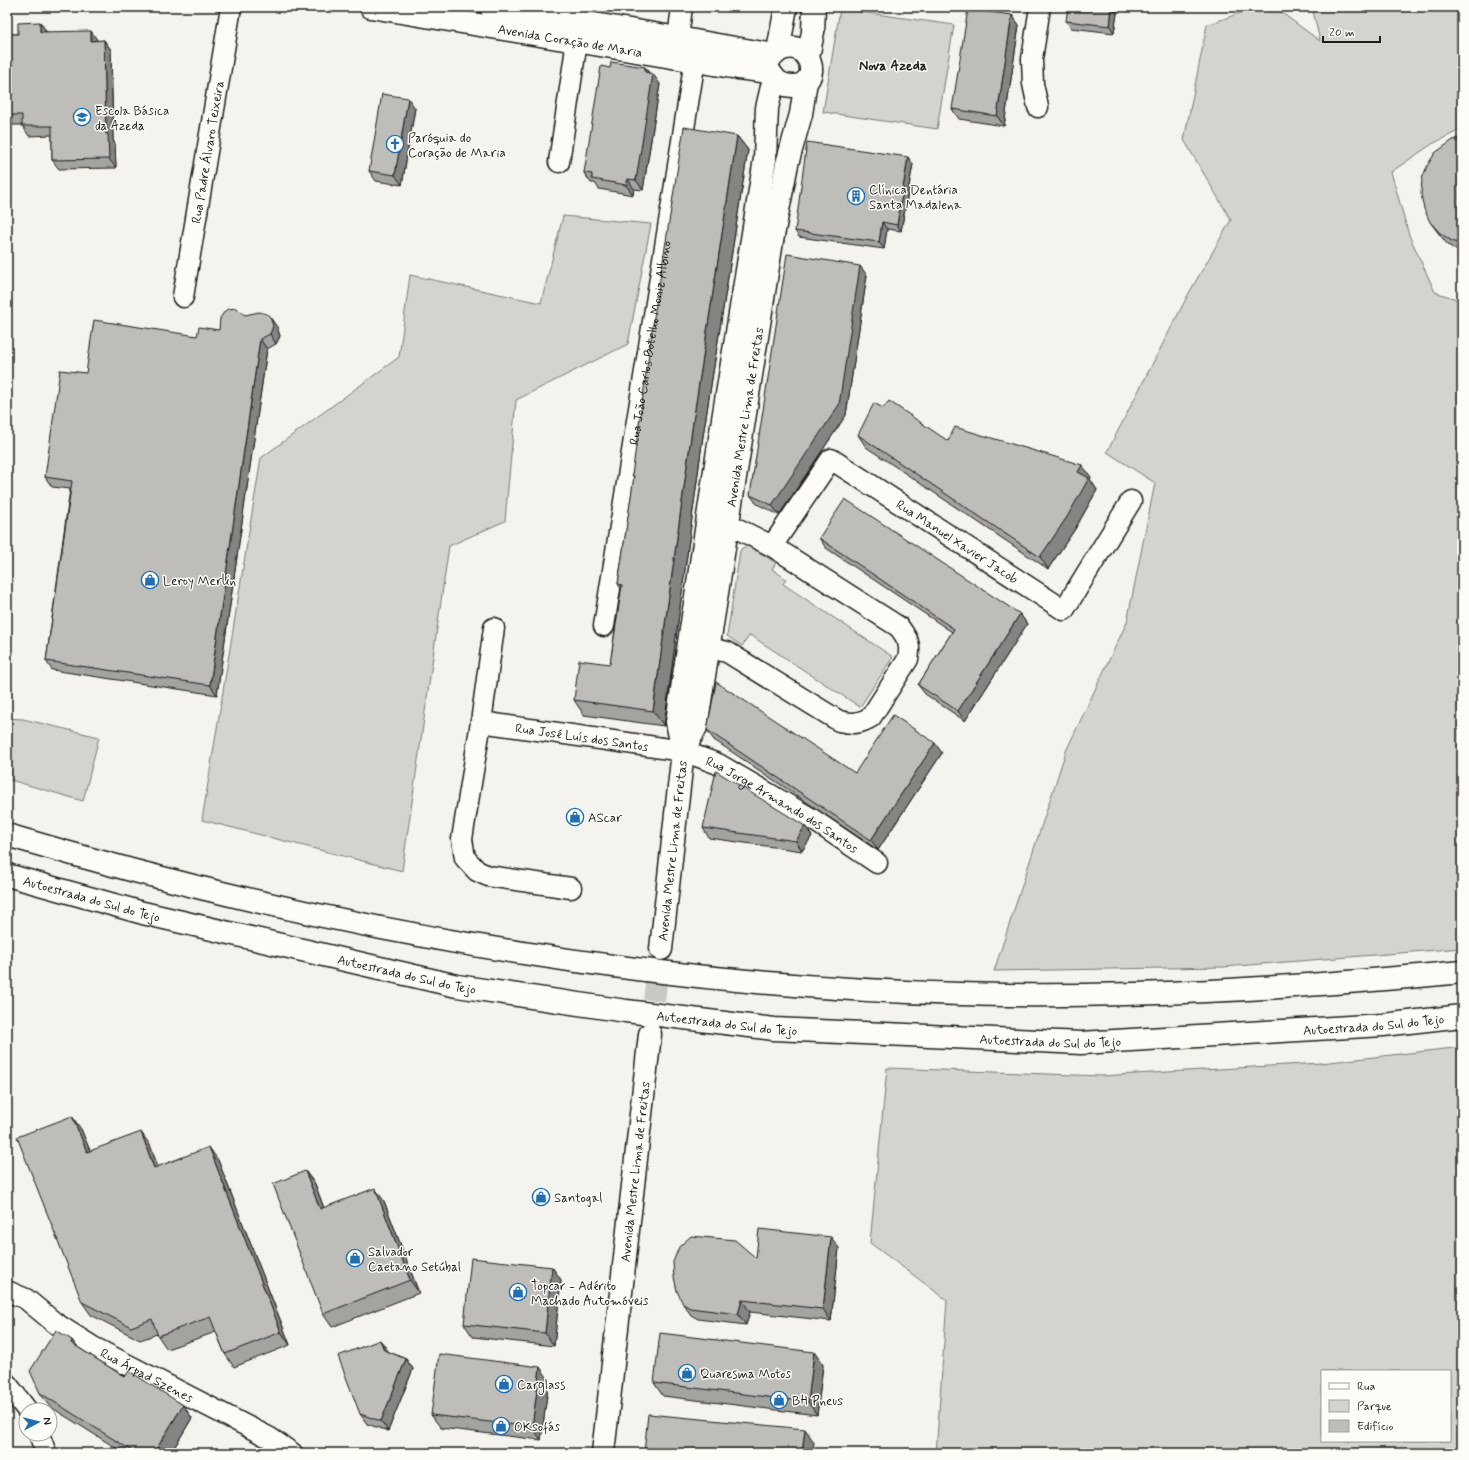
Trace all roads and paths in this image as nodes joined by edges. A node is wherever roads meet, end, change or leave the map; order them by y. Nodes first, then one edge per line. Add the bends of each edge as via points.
1 (231, 7) edge
2 (371, 7) edge
3 (491, 7) edge
4 (682, 7) edge
5 (786, 7) edge
6 (814, 7) edge
7 (1040, 7) edge
8 (678, 38) junction
9 (577, 41) junction
10 (808, 57) junction
11 (695, 60) junction
12 (774, 64) junction
13 (806, 81) junction
14 (1038, 107) dead end
15 (559, 162) dead end
16 (183, 297) dead end
17 (1131, 501) dead end
18 (728, 524) junction
19 (772, 546) junction
20 (604, 626) dead end
21 (494, 628) dead end
22 (709, 648) junction
23 (481, 722) junction
24 (683, 751) junction
25 (7, 835) edge
26 (877, 863) dead end
27 (7, 875) edge
28 (571, 888) dead end
29 (661, 949) tunnel mouth
30 (1462, 972) edge
31 (1462, 1016) edge
32 (650, 1034) tunnel mouth
33 (7, 1291) edge
34 (7, 1384) edge
35 (21, 1402) edge
36 (42, 1442) edge
37 (46, 1453) edge
38 (292, 1453) edge
39 (603, 1453) edge

1 - 16 street, Rua Padre Álvaro Teixeira
2 - 9 main road, Avenida Coração de Maria
3 - 8 main road, Avenida Coração de Maria
4 - 8 street
5 - 12 main road, Avenida Mestre Lima de Freitas
6 - 10 main road
7 - 14 street via 1032,59 1033,84
8 - 12 main road, Avenida Coração de Maria
9 - 11 main road, Avenida Coração de Maria
9 - 15 street
10 - 12 main road via 798,49 782,49
10 - 13 main road via 811,65 810,75
11 - 12 main road, Avenida Coração de Maria
11 - 20 street, Rua João Carlos Botelho Moniz Albino
12 - 13 main road via 778,83 792,86
12 - 24 main road, Avenida Mestre Lima de Freitas via 765,159 677,722
13 - 18 main road, Avenida Mestre Lima de Freitas via 772,242
17 - 19 street, Rua Manuel Xavier Jacob via 1064,610 831,459
18 - 19 street
18 - 22 main road, Avenida Mestre Lima de Freitas
19 - 22 street via 899,627 907,638 910,649 908,659 871,716 862,722 851,724 839,721 727,652
21 - 23 street
22 - 24 main road, Avenida Mestre Lima de Freitas via 696,727
23 - 24 street, Rua José Luís dos Santos
23 - 28 street via 462,839 465,858 477,871 488,876
24 - 26 street, Rua Jorge Armando dos Santos via 718,764 812,819
24 - 29 main road, Avenida Mestre Lima de Freitas
25 - 30 main road via 164,878 425,937 610,965 763,982 931,993 1034,995 1248,990
27 - 31 main road, Autoestrada do Sul do Tejo via 151,914 457,986 626,1011 774,1029 1081,1043 1384,1025
32 - 39 main road, Avenida Mestre Lima de Freitas
33 - 38 street, Rua Árpad Szenes via 26,1300 55,1323 87,1343 270,1438
34 - 35 street
36 - 37 street

